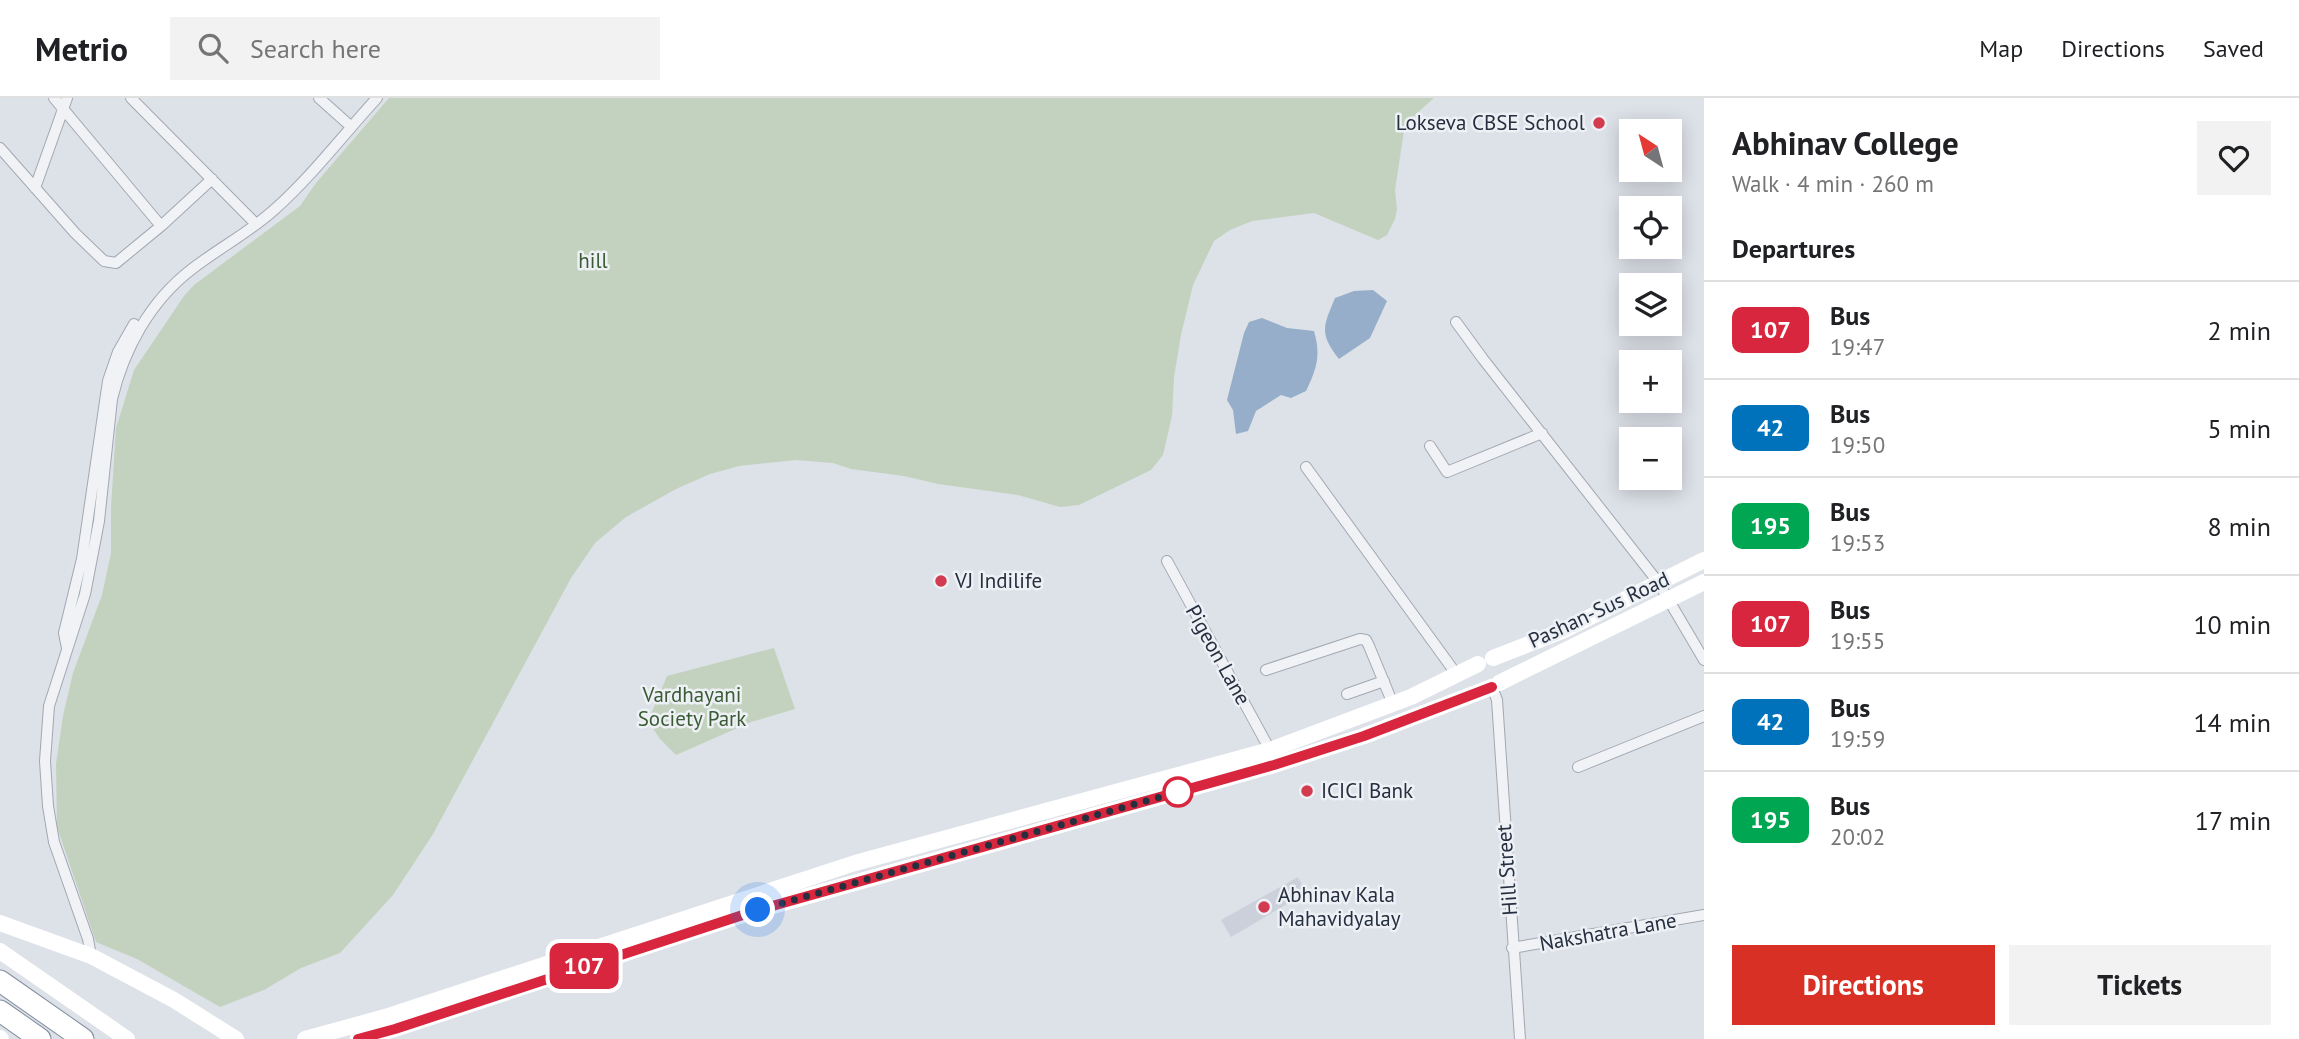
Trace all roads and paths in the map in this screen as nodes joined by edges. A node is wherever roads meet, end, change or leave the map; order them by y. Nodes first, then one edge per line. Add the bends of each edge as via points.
1 (54, 98) edge
2 (131, 98) edge
3 (319, 98) edge
4 (370, 98) edge
5 (377, 98) edge
6 (65, 104) edge
7 (347, 123) junction
8 (0, 148) edge
9 (212, 179) junction
10 (35, 188) junction
11 (253, 220) junction
12 (161, 226) junction
13 (1456, 322) dead end
14 (1542, 433) junction
15 (1430, 446) dead end
16 (1306, 467) dead end
17 (1704, 560) edge
18 (1167, 561) dead end
19 (1658, 582) junction
20 (1704, 582) edge
21 (1669, 600) junction
22 (67, 651) junction
23 (1704, 660) edge
24 (1485, 661) junction
25 (1266, 670) dead end
26 (1457, 675) junction
27 (1384, 681) junction
28 (1496, 690) junction
29 (1347, 694) dead end
30 (1393, 704) junction
31 (1704, 716) edge
32 (1270, 750) junction
33 (1578, 767) dead end
34 (853, 859) junction
35 (860, 881) junction
36 (1704, 915) edge
37 (0, 923) edge
38 (1513, 948) junction
39 (0, 951) edge
40 (91, 956) junction
41 (0, 981) edge
42 (0, 1011) edge
43 (232, 1036) edge
44 (40, 1039) edge
45 (83, 1039) edge
46 (127, 1039) edge
47 (305, 1039) edge
48 (358, 1039) edge
49 (1520, 1039) edge

1 - 6 street
2 - 9 street
3 - 7 street
4 - 7 street
5 - 22 street via 288,198 168,289 136,334 112,399 99,521 85,594
6 - 10 street
6 - 12 street
7 - 11 street via 279,199
8 - 10 street
9 - 11 street
9 - 12 street
10 - 12 street via 104,261 116,263
11 - 22 street via 171,280 133,325 118,352 108,381 82,559 64,633
13 - 14 street
14 - 15 street via 1447,471
14 - 19 street
16 - 26 street
17 - 19 main road, Pashan-Sus Road
18 - 32 street, Pigeon Lane
19 - 21 street
19 - 24 main road, Pashan-Sus Road via 1562,631
20 - 21 main road, Pashan-Sus Road
21 - 23 street
21 - 28 main road, Pashan-Sus Road
22 - 40 street via 49,706 48,806 54,842
24 - 26 main road, Pashan-Sus Road
24 - 28 main road via 1475,670 1476,677
24 - 28 main road via 1499,661 1504,672
25 - 27 street via 1360,639 1366,640
26 - 30 main road, Pashan-Sus Road
27 - 29 street
27 - 30 street
28 - 35 main road, Pashan-Sus Road via 1274,765
28 - 38 street, Hill Street
30 - 32 main road, Pashan-Sus Road
31 - 33 street
32 - 34 main road, Pashan-Sus Road
34 - 35 street
34 - 47 main road, Pashan-Sus Road via 385,1017
35 - 48 main road, Pashan-Sus Road
36 - 38 street, Nakshatra Lane
37 - 40 main road
38 - 49 street, Hill Street
39 - 46 main road
40 - 43 main road
41 - 45 highway
42 - 44 highway

